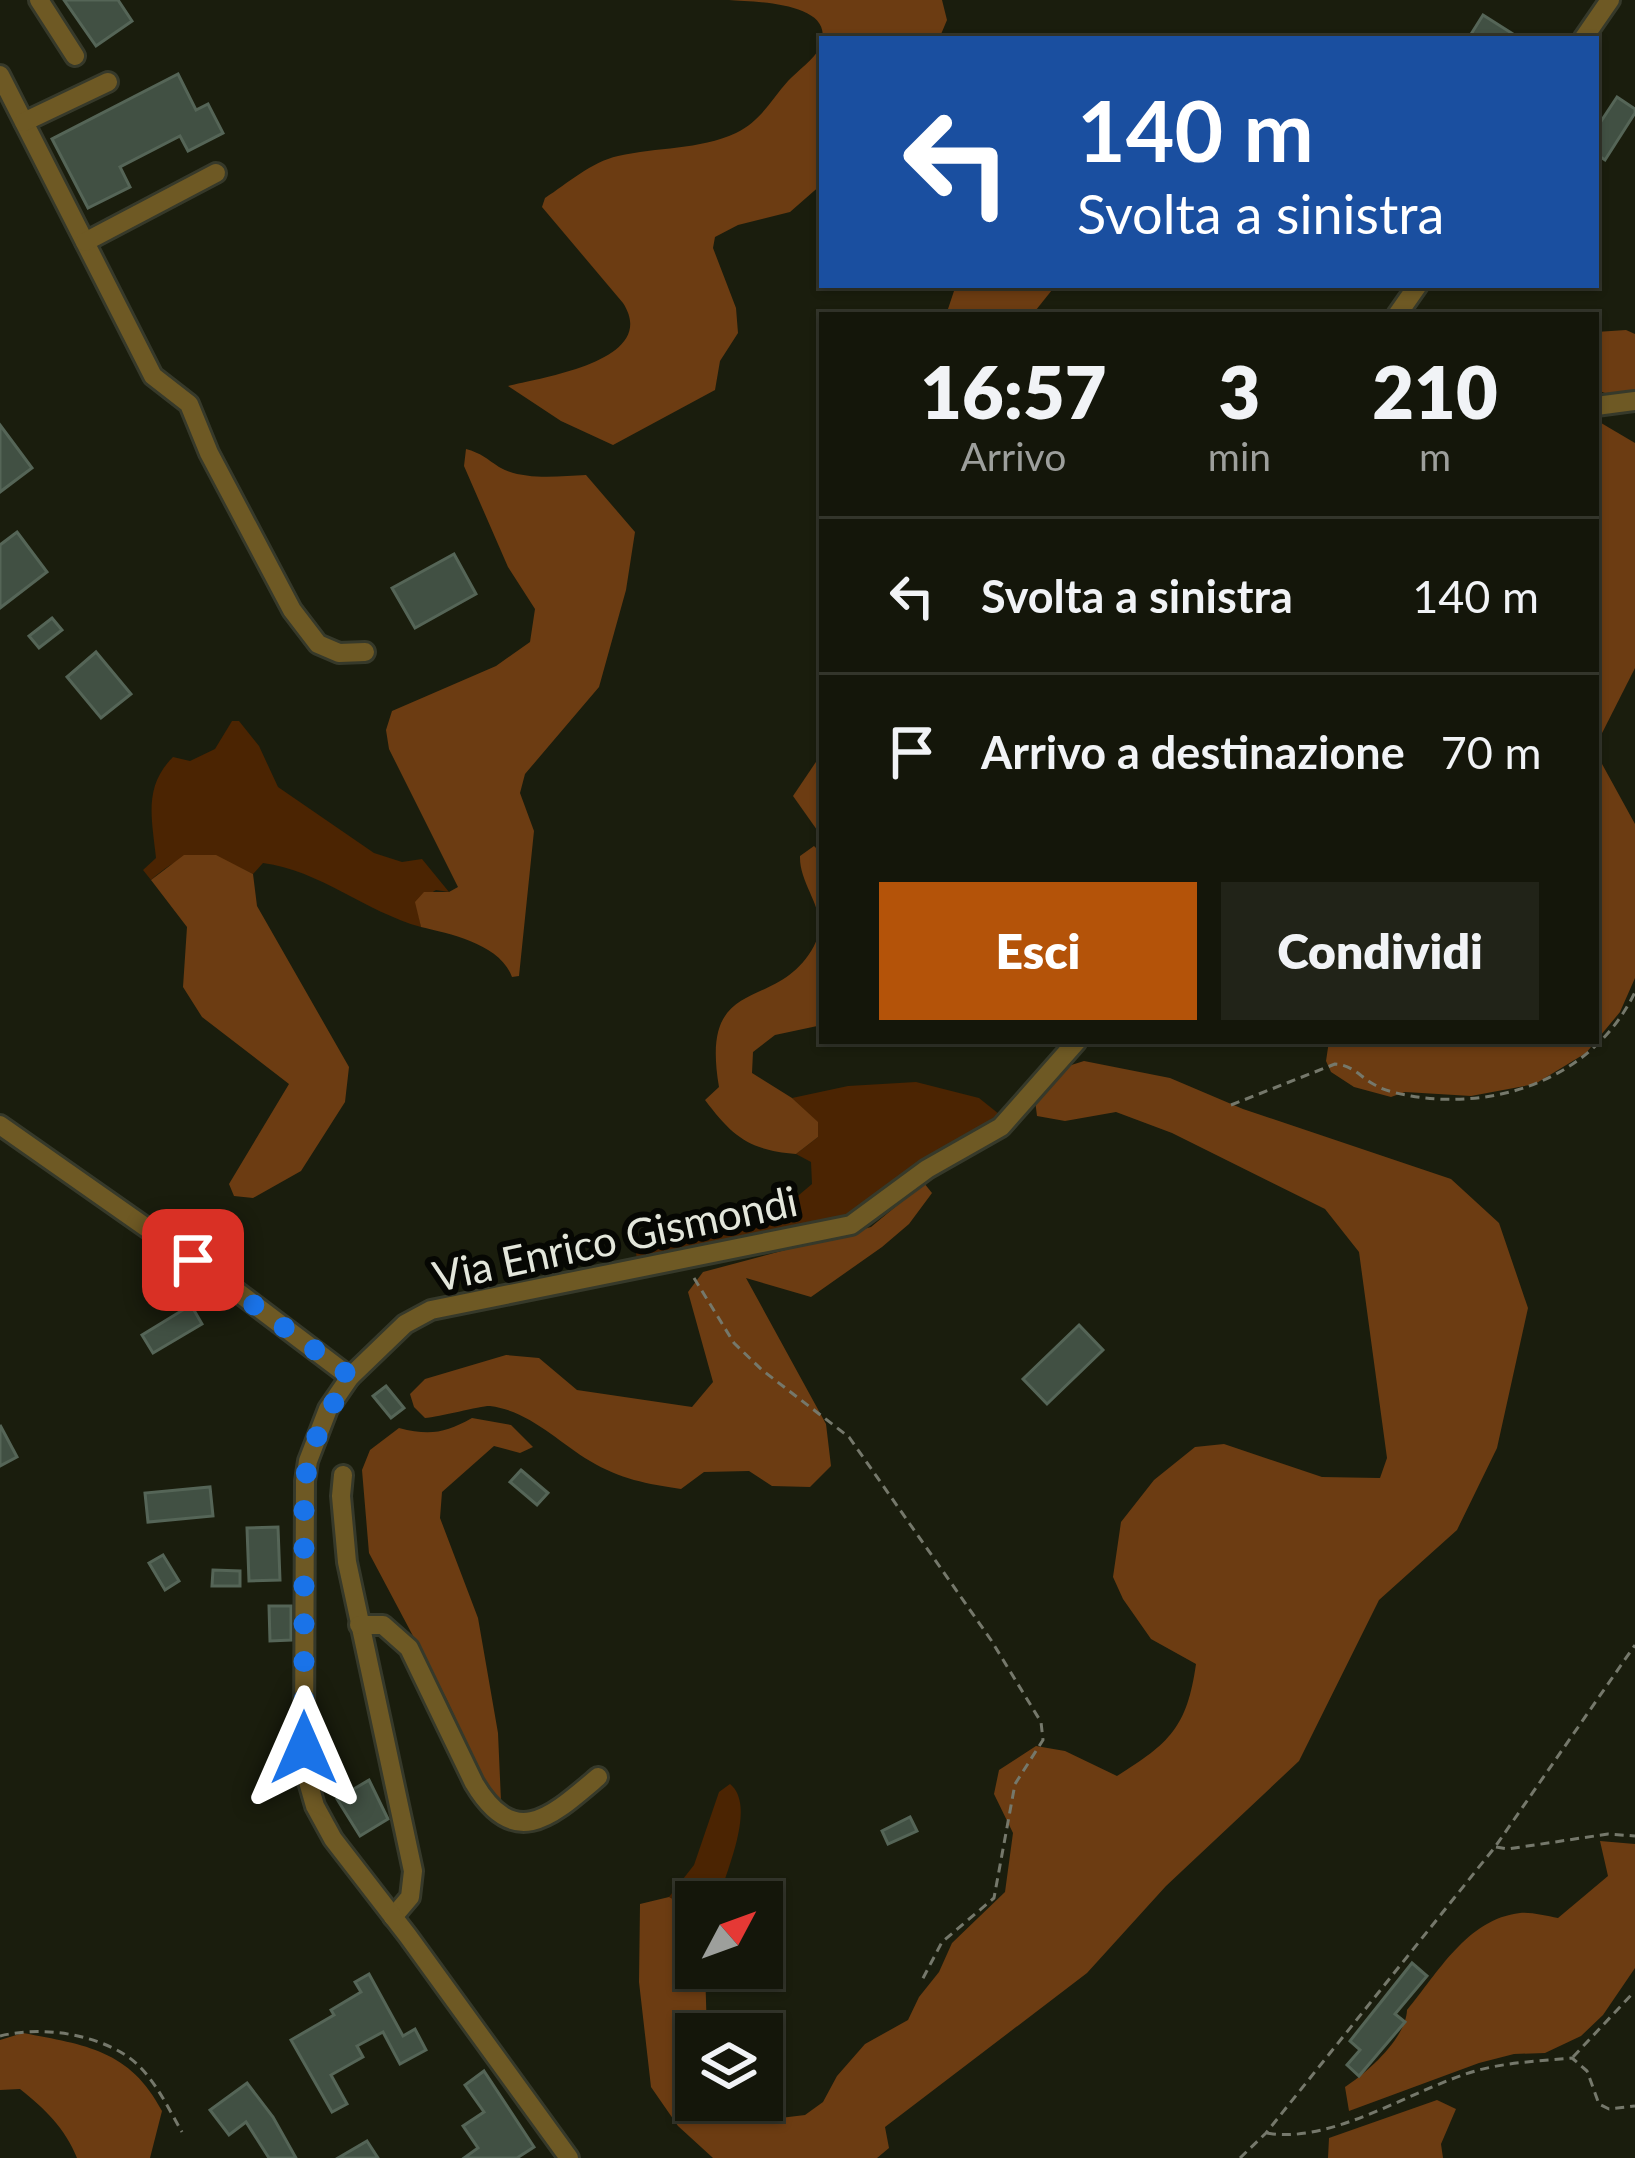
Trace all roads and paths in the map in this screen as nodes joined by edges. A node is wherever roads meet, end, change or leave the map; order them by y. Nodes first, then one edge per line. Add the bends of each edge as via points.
1 (39, 0) edge
2 (1610, 0) edge
3 (1585, 36) edge
4 (75, 56) dead end
5 (0, 75) edge
6 (108, 82) dead end
7 (24, 122) junction
8 (216, 172) dead end
9 (85, 242) junction
10 (1635, 401) edge
11 (1599, 406) edge
12 (365, 652) dead end
13 (1635, 992) edge
14 (1599, 1042) edge
15 (1073, 1044) edge
16 (1597, 1044) edge
17 (1231, 1105) dead end
18 (0, 1126) edge
19 (683, 1261) junction
20 (350, 1376) junction
21 (343, 1475) dead end
22 (359, 1625) junction
23 (1635, 1645) edge
24 (598, 1777) dead end
25 (1635, 1836) edge
26 (1495, 1847) junction
27 (393, 1917) junction
28 (921, 1982) dead end
29 (1634, 1992) edge
30 (0, 2036) edge
31 (1572, 2058) junction
32 (1635, 2106) edge
33 (182, 2132) dead end
34 (1265, 2133) junction
35 (568, 2158) edge
36 (1240, 2158) edge

1 - 4 street
2 - 3 street
5 - 7 street
6 - 7 street
7 - 9 street
8 - 9 street
9 - 12 street via 153,376 189,404 292,610 318,644
10 - 11 street
13 - 14 path
15 - 19 street, Via Enrico Gismondi via 1001,1127 857,1222
16 - 17 path via 1548,1081 1501,1094 1412,1096 1335,1064
18 - 20 street
19 - 20 street, Via Enrico Gismondi via 431,1310
19 - 28 path via 734,1342 849,1437 1042,1722 1043,1740 1015,1784 994,1898 942,1942
20 - 27 street, Via Enrico Gismondi via 320,1426 304,1481 304,1748 319,1814
21 - 22 street via 346,1562
22 - 24 street via 383,1625 409,1648 474,1783 501,1816 526,1824 556,1812
22 - 27 street via 413,1871 410,1897
23 - 26 path
25 - 26 path
26 - 34 path
27 - 35 street, Via Enrico Gismondi
29 - 31 path
30 - 33 path via 55,2032 129,2057
31 - 32 path via 1587,2071 1599,2104
31 - 34 path via 1476,2071 1324,2128 1291,2137
34 - 36 path

